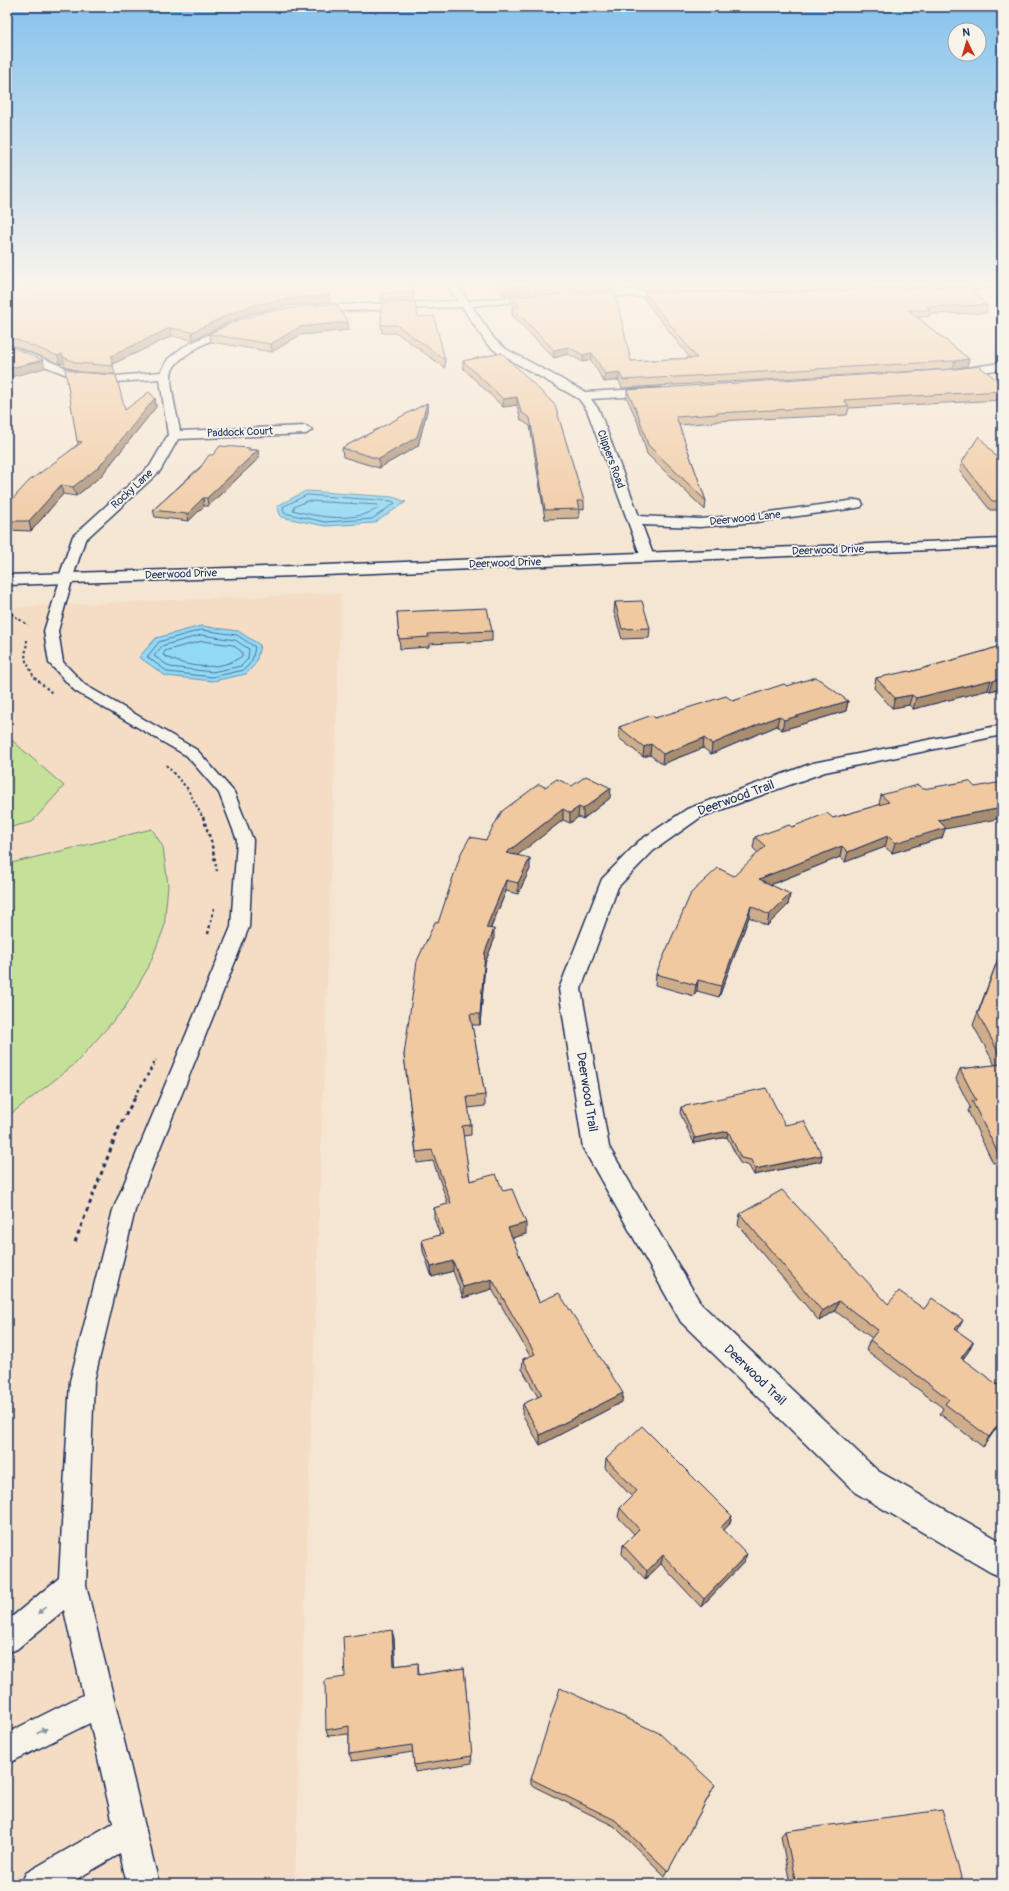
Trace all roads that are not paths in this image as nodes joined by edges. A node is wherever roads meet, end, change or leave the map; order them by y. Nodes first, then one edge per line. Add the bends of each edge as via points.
1 (63, 370) edge
2 (167, 370) edge
3 (535, 370) edge
4 (970, 370) edge
5 (938, 374) edge
6 (165, 375) junction
7 (669, 390) edge
8 (582, 396) junction
9 (306, 430) dead end
10 (174, 435) junction
11 (856, 504) dead end
12 (634, 520) junction
13 (1002, 543) edge
14 (647, 557) junction
15 (67, 577) junction
16 (7, 580) edge
17 (1002, 730) edge
18 (1002, 1560) edge
19 (72, 1585) junction
20 (7, 1639) edge
21 (100, 1702) junction
22 (7, 1749) edge
23 (130, 1831) junction
24 (37, 1884) edge
25 (143, 1884) edge

1 - 6 street via 77,376 116,379
2 - 6 street
3 - 8 street, Clippers Road
4 - 5 street
6 - 10 street
7 - 8 street
8 - 12 street, Clippers Road via 594,410
9 - 10 street, Paddock Court
10 - 15 street, Rocky Lane via 155,468 78,539
11 - 12 street, Deerwood Lane via 700,523
12 - 14 street, Clippers Road
13 - 14 street, Deerwood Drive
14 - 15 street, Deerwood Drive
15 - 16 street, Deerwood Drive
15 - 19 lane via 51,631 56,663 80,688 192,752 226,792 245,840 240,927 124,1210 82,1381
17 - 18 street, Deerwood Trail via 820,767 694,813 646,846 609,884 570,989 596,1148 691,1313 867,1482
19 -> 20 lane
19 - 21 lane
22 -> 21 lane
21 - 23 lane
23 - 24 lane
23 - 25 lane

